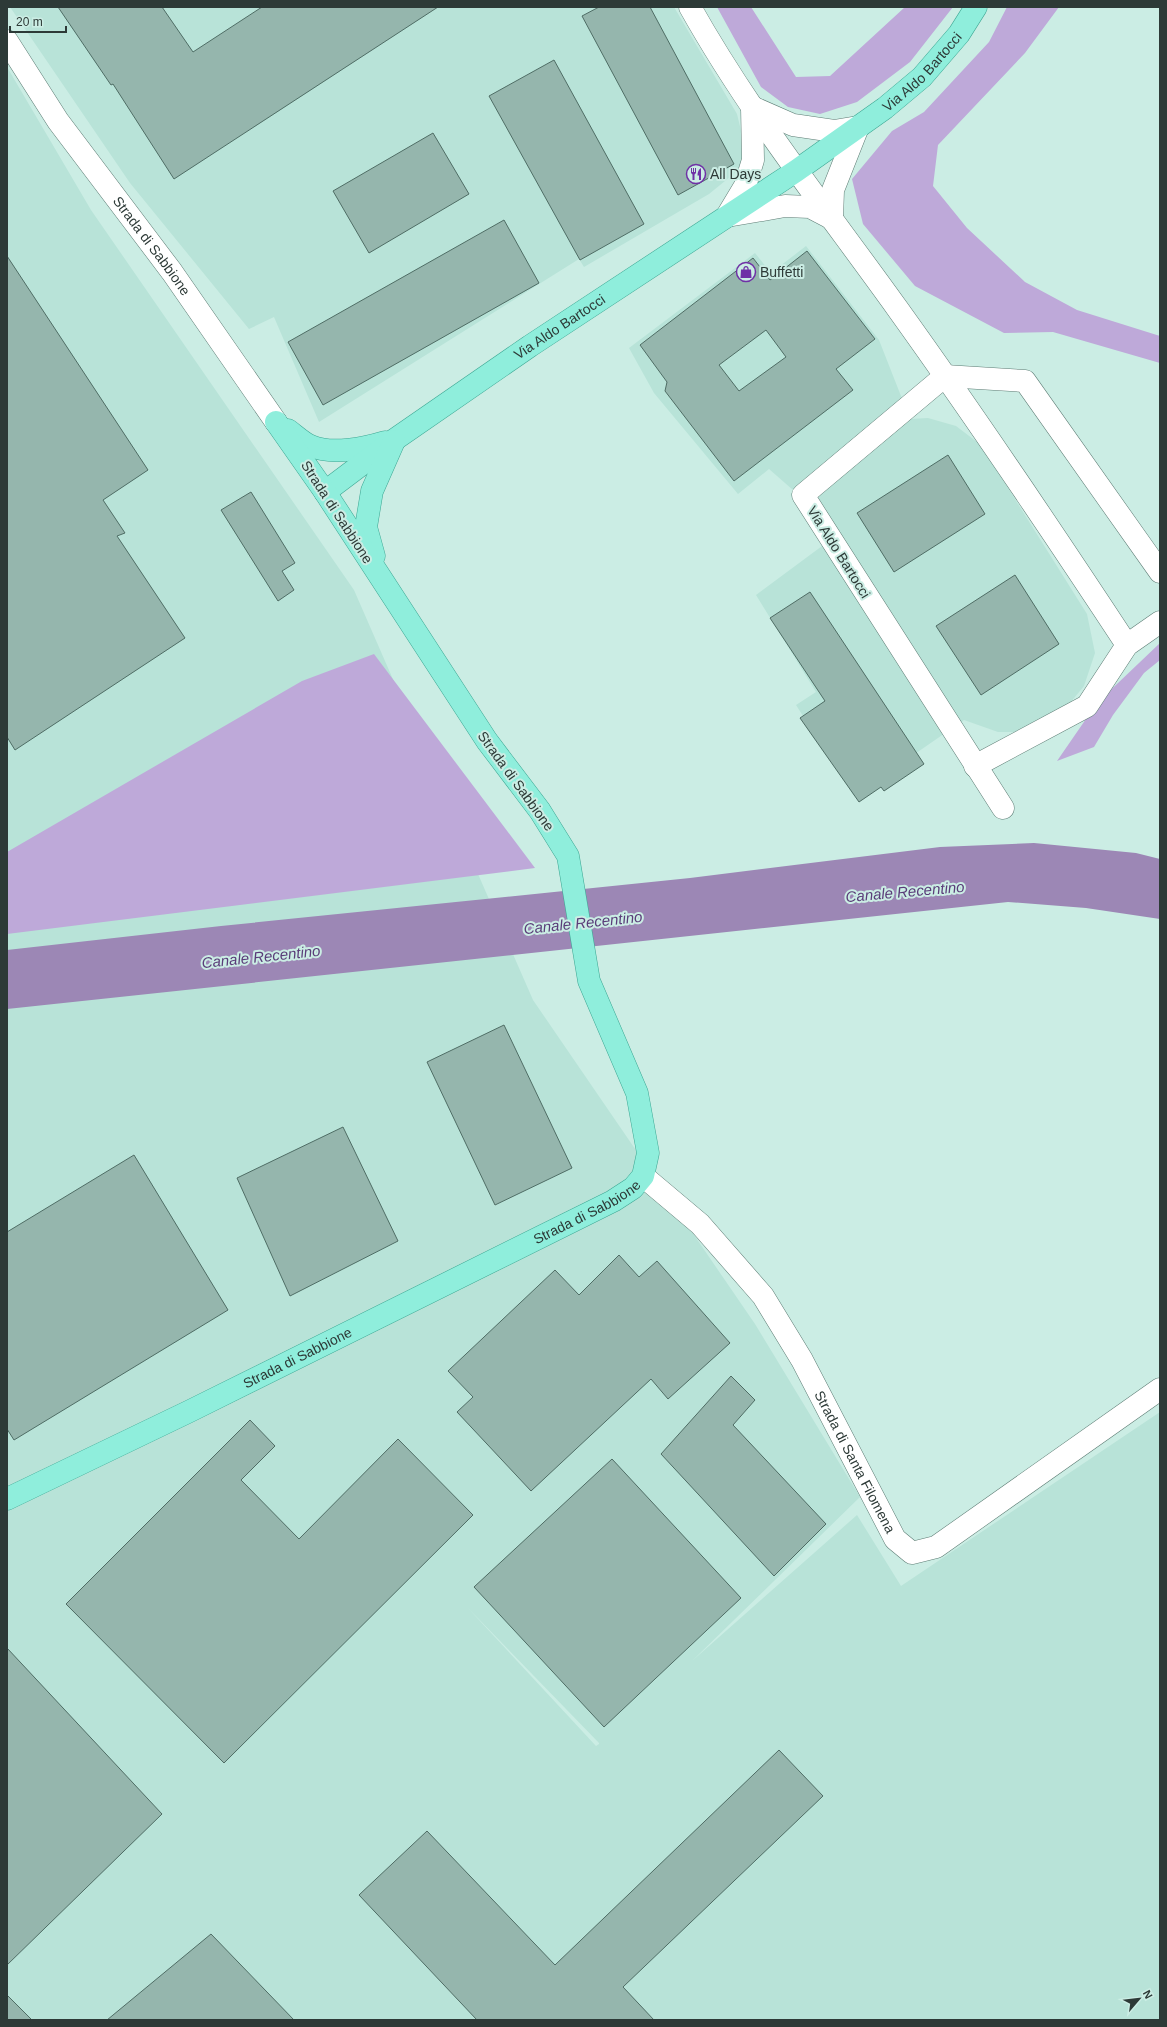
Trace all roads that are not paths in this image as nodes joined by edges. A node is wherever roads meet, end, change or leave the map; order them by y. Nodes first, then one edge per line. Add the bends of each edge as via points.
1 (690, 7) edge
2 (976, 7) edge
3 (7, 41) edge
4 (752, 107) junction
5 (858, 127) junction
6 (796, 171) junction
7 (727, 216) junction
8 (832, 219) junction
9 (945, 376) junction
10 (276, 422) junction
11 (394, 440) junction
12 (325, 492) junction
13 (1160, 572) edge
14 (380, 578) junction
15 (1160, 622) edge
16 (1127, 644) junction
17 (975, 766) junction
18 (1002, 808) dead end
19 (643, 1176) junction
20 (1160, 1389) edge
21 (7, 1499) edge

1 - 4 street, Via Aldo Bartocci via 716,53
2 - 5 main road, Via Aldo Bartocci via 959,34 922,77
3 - 10 street, Strada di Sabbione via 58,121 172,272
4 - 5 street, Via Aldo Bartocci via 793,126 834,131
4 - 6 street, Via Aldo Bartocci
4 - 7 street, Via Aldo Bartocci via 753,160 745,186
5 - 6 main road, Via Aldo Bartocci
5 - 8 street via 834,190
6 - 7 main road, Via Aldo Bartocci
6 - 8 street, Via Aldo Bartocci
7 - 8 street, Via Aldo Bartocci via 785,206 810,207
7 - 11 main road, Via Aldo Bartocci via 536,342
8 - 9 street, Via Aldo Bartocci
9 - 13 street via 1025,381
9 - 16 street, Via Aldo Bartocci
9 - 17 street, Via Aldo Bartocci via 803,495
10 - 11 main road, Via Aldo Bartocci via 312,446 335,450 361,449
10 - 12 main road, Strada di Sabbione
11 - 12 main road, Via Aldo Bartocci
11 - 14 main road via 372,491 366,527
12 - 14 main road, Strada di Sabbione
14 - 19 main road, Strada di Sabbione via 487,741 540,810 568,856 589,981 637,1093 648,1153
15 - 16 street
16 - 17 street via 1087,706
17 - 18 street, Via Aldo Bartocci
19 - 20 street, Strada di Santa Filomena via 700,1224 763,1296 802,1360 895,1539 912,1553 936,1547
19 - 21 main road, Strada di Sabbione via 633,1188 614,1201

